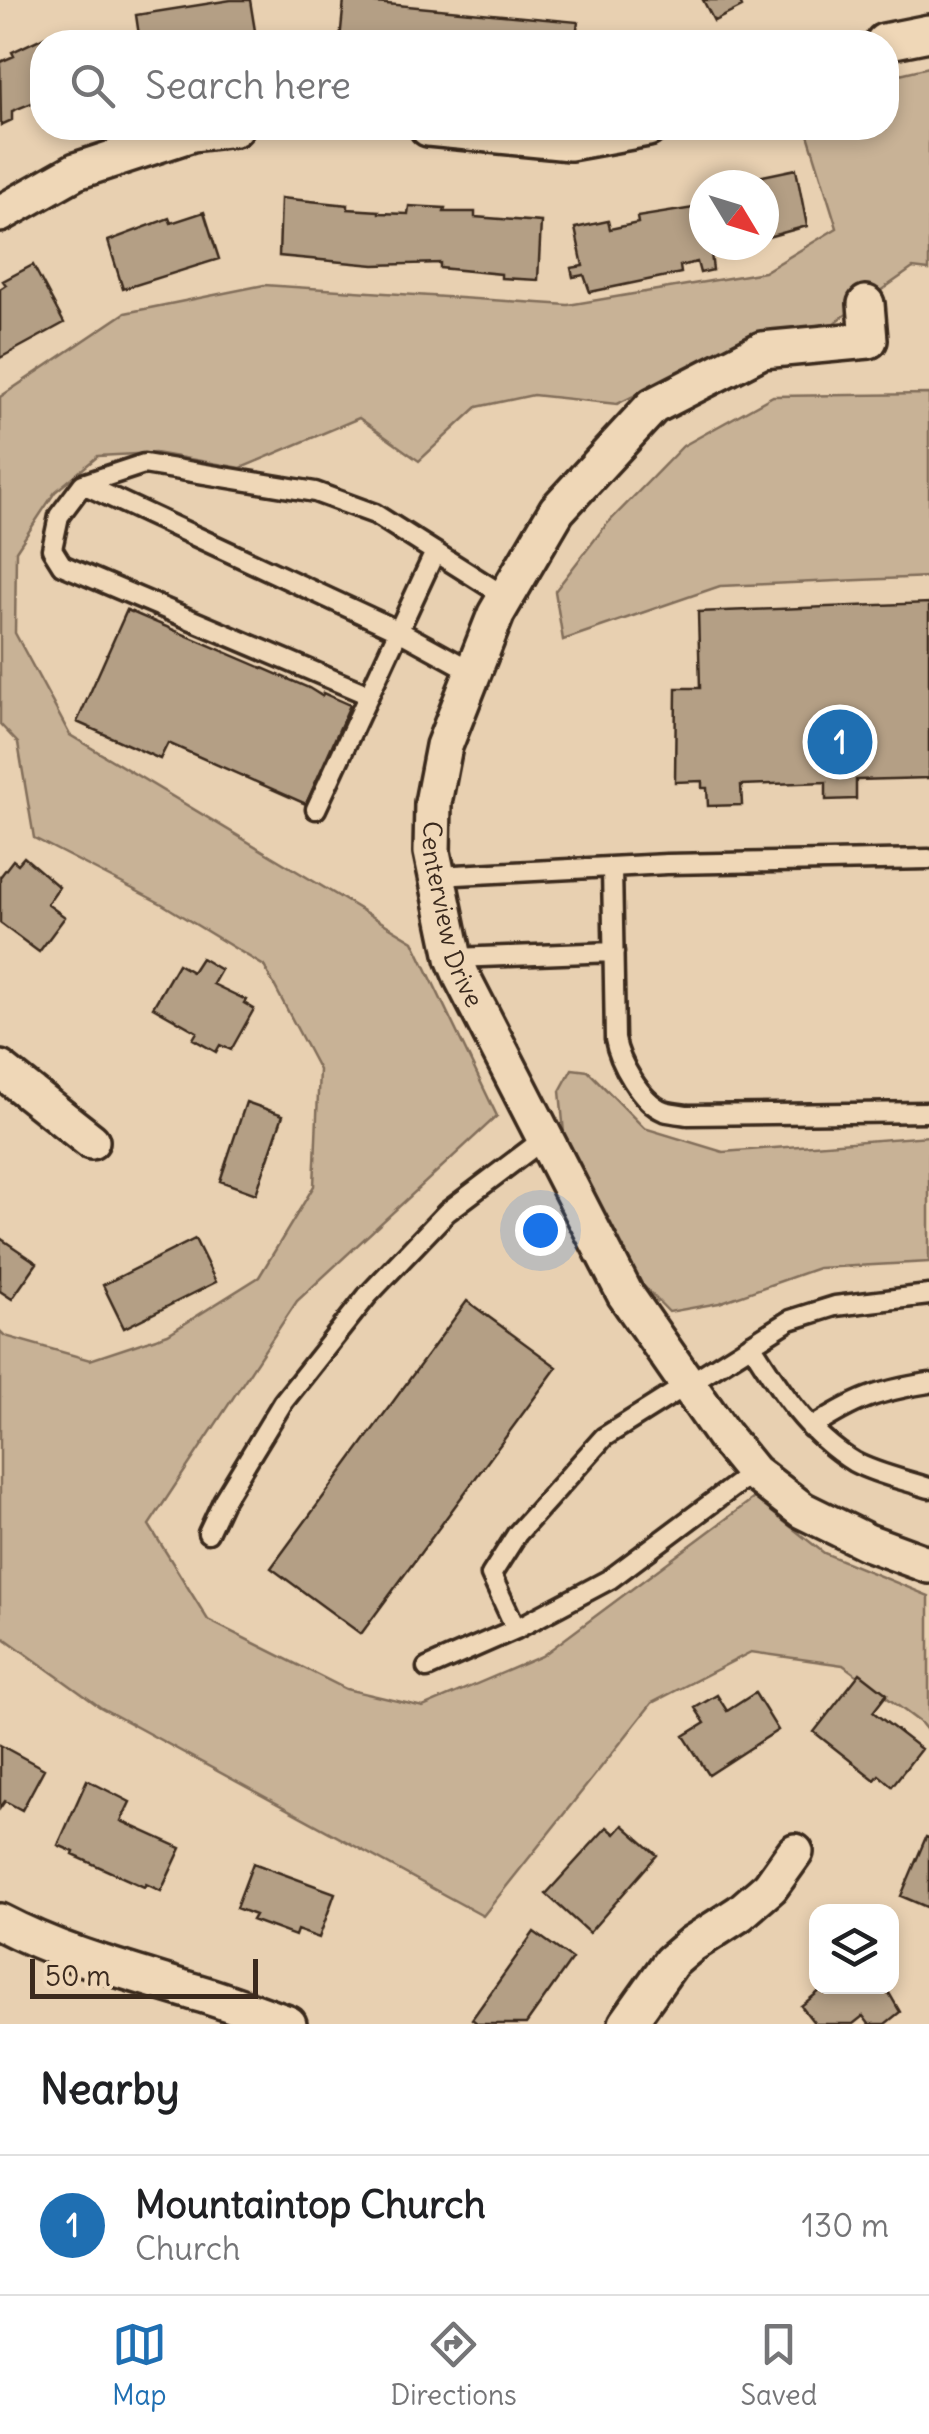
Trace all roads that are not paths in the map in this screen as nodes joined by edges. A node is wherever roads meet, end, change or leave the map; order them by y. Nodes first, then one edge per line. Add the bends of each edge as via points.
1 (929, 33) edge
2 (899, 39) edge
3 (168, 140) edge
4 (550, 140) edge
5 (581, 140) edge
6 (0, 214) edge
7 (866, 304) dead end
8 (83, 484) junction
9 (435, 552) junction
10 (506, 597) junction
11 (399, 631) junction
12 (472, 670) junction
13 (369, 695) junction
14 (316, 808) dead end
15 (929, 860) edge
16 (612, 867) junction
17 (437, 876) junction
18 (614, 952) junction
19 (454, 958) junction
20 (0, 1069) edge
21 (929, 1112) edge
22 (545, 1138) junction
23 (92, 1141) dead end
24 (929, 1295) edge
25 (751, 1344) junction
26 (929, 1383) edge
27 (686, 1385) junction
28 (811, 1428) junction
29 (754, 1472) junction
30 (929, 1488) edge
31 (208, 1534) dead end
32 (929, 1566) edge
33 (516, 1629) junction
34 (427, 1668) dead end
35 (795, 1852) dead end
36 (0, 1922) edge
37 (288, 2024) edge
38 (627, 2024) edge

1 - 2 street
3 - 6 street via 76,171
4 - 5 street
7 - 10 street, Centerview Drive via 869,340 762,350 653,406 557,510
8 - 9 lane via 144,464 315,492 375,514
8 - 11 lane
8 - 13 lane via 58,516 52,549 62,565
9 - 10 lane
9 - 11 lane
10 - 12 street, Centerview Drive
11 - 12 lane
11 - 13 lane
12 - 17 street, Centerview Drive via 444,746 433,803
13 - 14 lane
15 - 16 lane
16 - 17 lane
16 - 18 lane
17 - 19 street, Centerview Drive
18 - 19 lane
18 - 21 lane via 617,1052 649,1101 663,1110
19 - 22 street, Centerview Drive
20 - 23 street
22 - 27 street, Centerview Drive via 625,1294
22 - 31 lane via 447,1212 367,1296 282,1402
24 - 25 lane via 835,1306 790,1320
25 - 27 lane
25 - 28 lane
26 - 28 lane via 851,1402
27 - 29 street, Centerview Drive
27 - 33 lane via 604,1437 517,1534 491,1575
28 - 30 lane via 856,1463
29 - 32 street, Centerview Drive via 802,1510
29 - 33 lane via 610,1579
33 - 34 lane
35 - 38 street via 770,1887 671,1962
36 - 37 street via 107,1967

